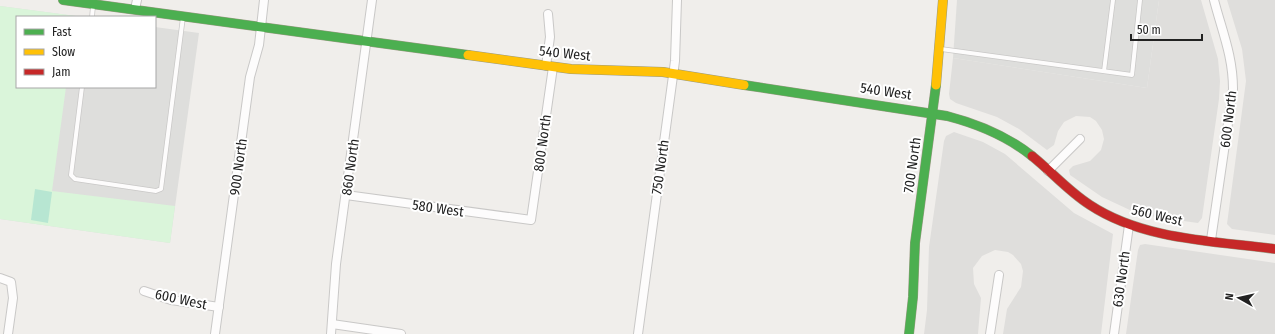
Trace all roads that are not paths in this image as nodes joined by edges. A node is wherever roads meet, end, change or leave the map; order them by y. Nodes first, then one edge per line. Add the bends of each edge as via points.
1 (63, 0) edge
2 (137, 0) edge
3 (264, 0) edge
4 (372, 0) edge
5 (677, 0) edge
6 (944, 0) edge
7 (1113, 0) edge
8 (1140, 0) edge
9 (1214, 0) edge
10 (93, 4) junction
11 (135, 10) junction
12 (548, 14) dead end
13 (92, 16) edge
14 (184, 16) junction
15 (261, 27) junction
16 (366, 41) junction
17 (940, 49) junction
18 (549, 66) junction
19 (1104, 71) junction
20 (674, 73) junction
21 (82, 88) edge
22 (933, 113) junction
23 (1080, 139) dead end
24 (1048, 171) junction
25 (346, 195) junction
26 (531, 220) joint
27 (1129, 225) junction
28 (1211, 240) junction
29 (1275, 249) edge
30 (999, 275) dead end
31 (0, 278) edge
32 (144, 291) dead end
33 (219, 307) junction
34 (332, 324) junction
35 (8, 334) edge
36 (215, 334) edge
37 (331, 334) edge
38 (401, 334) edge
39 (638, 334) edge
40 (909, 334) edge
41 (990, 334) edge
42 (1114, 334) edge

1 - 10 street, 540 West
2 - 11 street
3 - 15 street, 900 North
4 - 16 street, 860 North
5 - 20 street, 750 North
6 - 17 street, 700 North
7 - 19 lane
8 - 19 lane via 1132,74
9 - 28 street, 600 North via 1230,50 1233,89
10 - 11 street, 540 West
10 - 13 lane
11 - 14 street, 540 West
12 - 18 street, 800 North
14 - 15 street, 540 West
14 - 21 lane via 161,189 156,191 75,179 71,175
15 - 16 street, 540 West
15 - 33 street, 900 North via 250,77
16 - 18 street, 540 West
16 - 25 street, 860 North
17 - 19 lane
17 - 22 street, 700 North
18 - 20 street, 540 West via 588,71 638,70
18 - 26 street, 800 North
20 - 22 street, 540 West
20 - 39 street, 750 North
22 - 24 street, 540 West via 972,123 1004,137 1036,159
22 - 40 street, 700 North via 916,237
23 - 24 street
24 - 27 street, 560 West via 1083,202
25 - 26 street, 580 West
25 - 34 street, 860 North via 336,264
27 - 28 street, 560 West
27 - 42 street, 630 North
28 - 29 street, 560 West
30 - 41 street
31 - 35 street via 12,282 13,298
32 - 33 street, 600 West via 171,300
33 - 36 street, 900 North
34 - 37 street, 860 North
34 - 38 street

